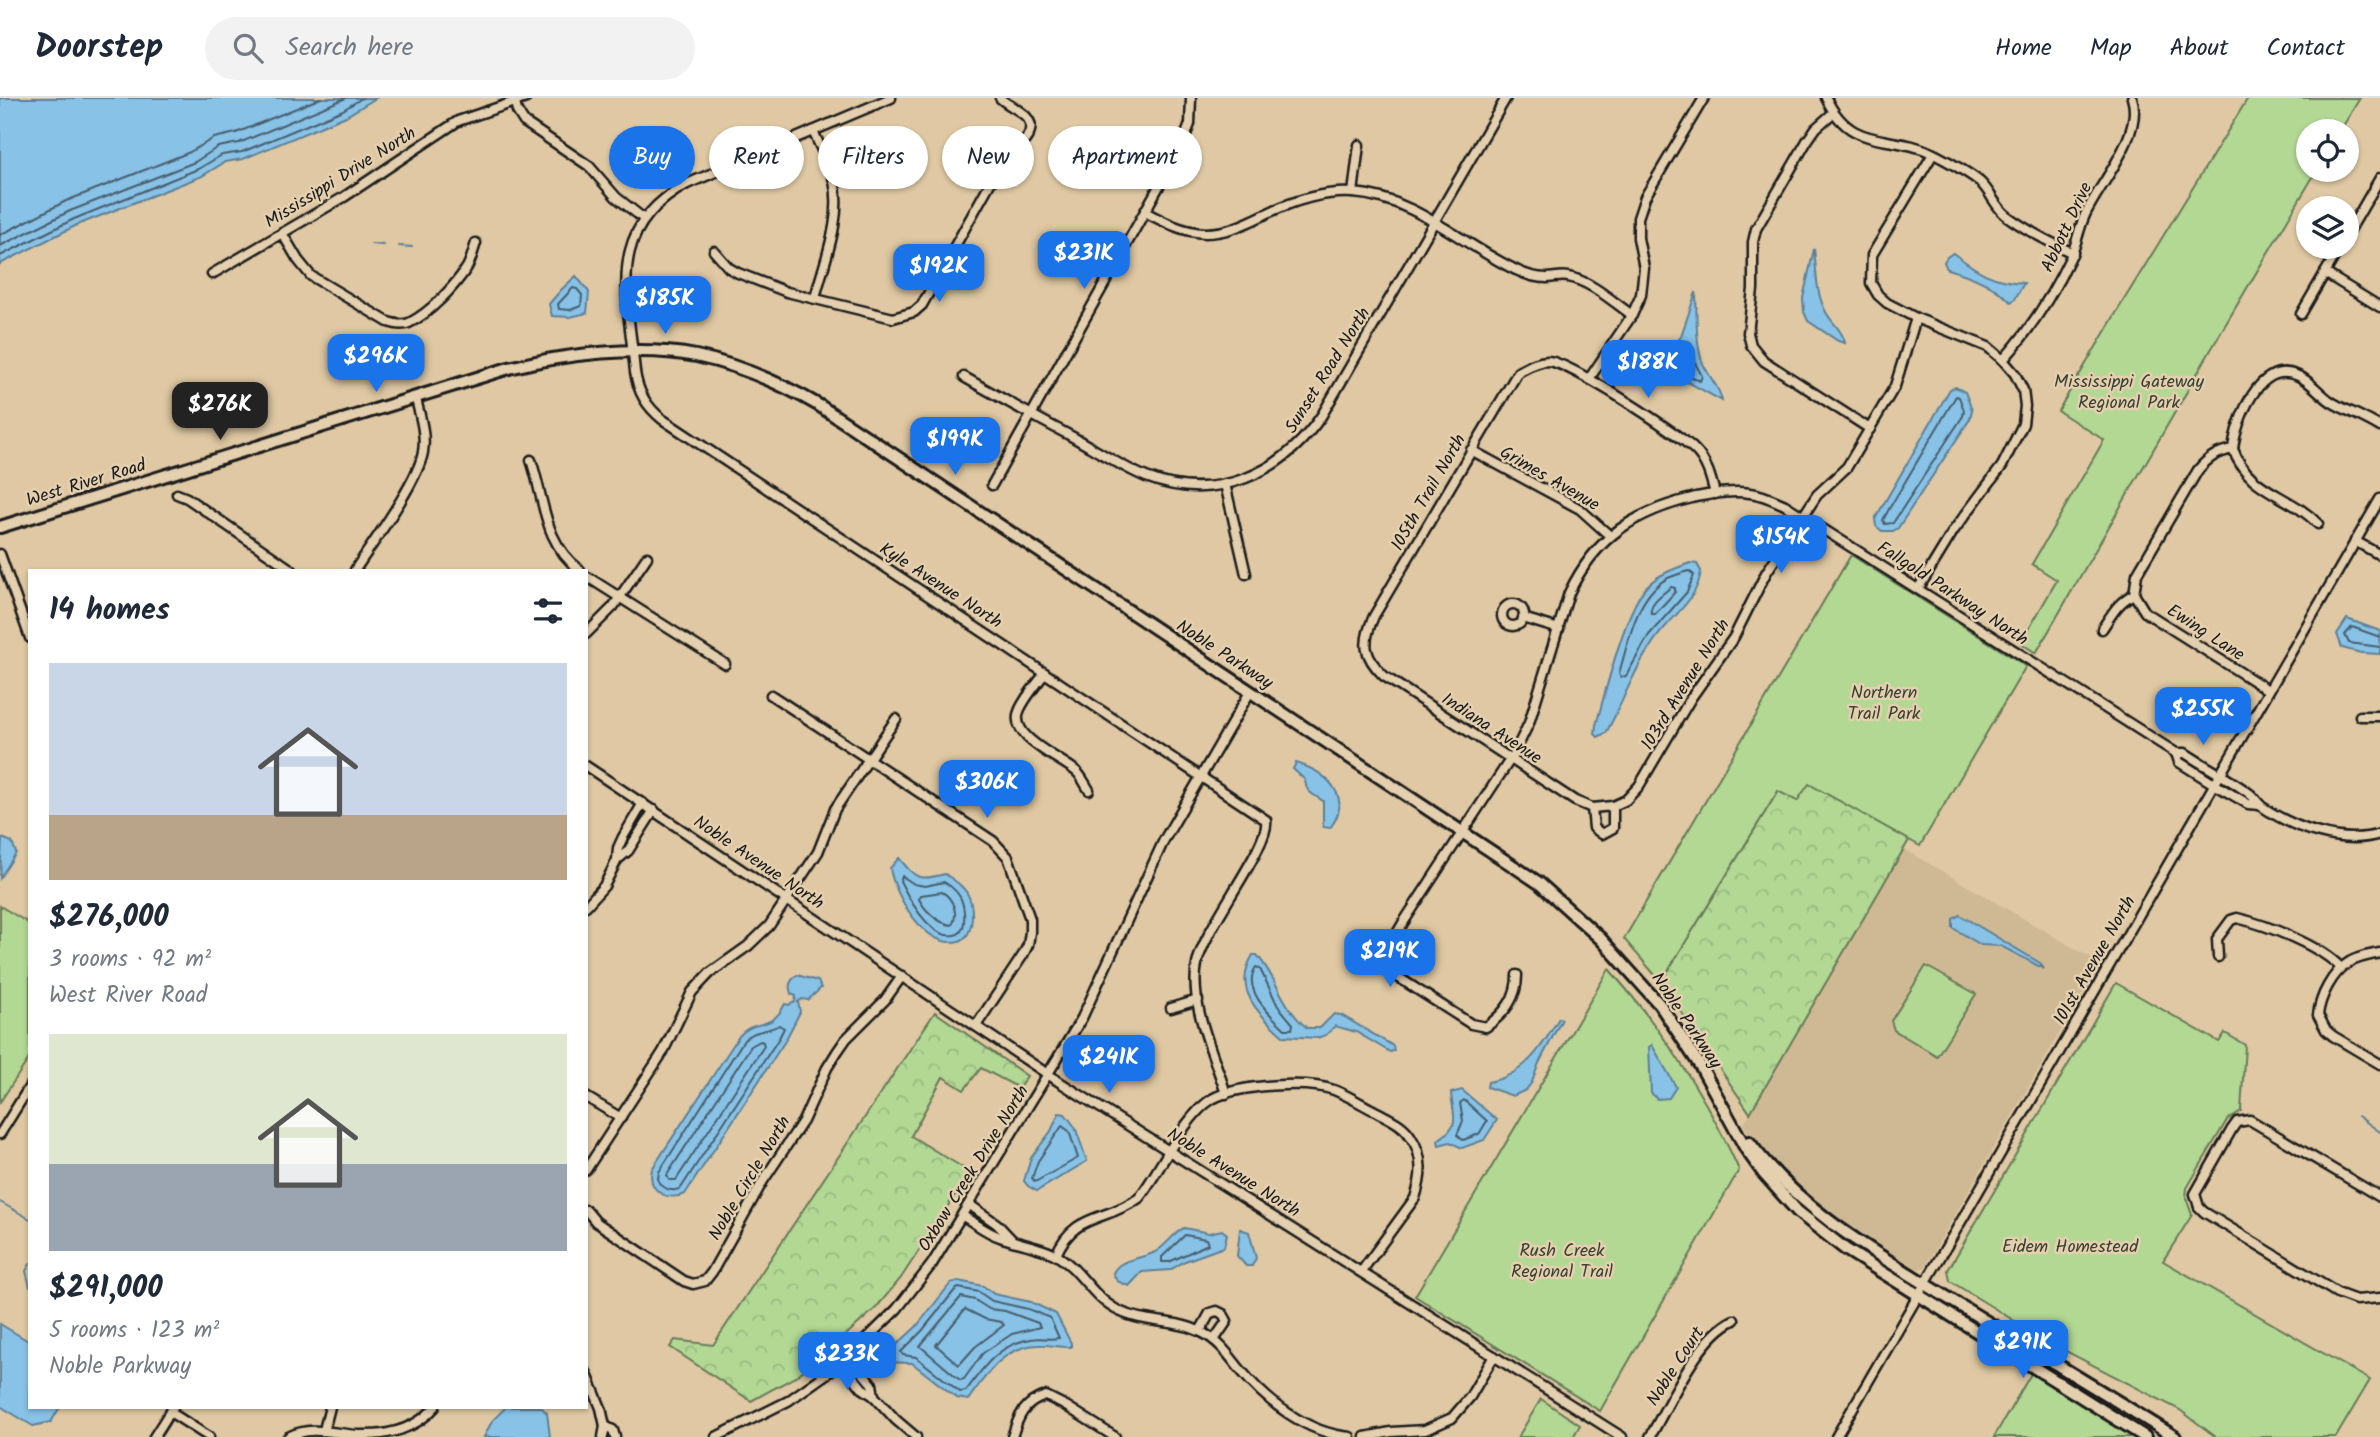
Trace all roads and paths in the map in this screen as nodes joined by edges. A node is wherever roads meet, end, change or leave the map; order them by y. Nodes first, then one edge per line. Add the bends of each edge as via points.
1 (526, 98) edge
2 (891, 98) edge
3 (1000, 98) edge
4 (1191, 98) edge
5 (1506, 98) edge
6 (1704, 98) edge
7 (1826, 98) edge
8 (2132, 98) edge
9 (515, 102) junction
10 (1833, 113) junction
11 (813, 131) junction
12 (1359, 145) dead end
13 (1933, 154) junction
14 (2380, 178) edge
15 (1353, 193) junction
16 (1145, 212) junction
17 (2359, 214) edge
18 (644, 219) junction
19 (1433, 223) junction
20 (282, 233) junction
21 (476, 243) dead end
22 (714, 251) dead end
23 (2073, 253) junction
24 (2333, 259) edge
25 (2325, 273) junction
26 (212, 274) dead end
27 (815, 298) junction
28 (2380, 307) edge
29 (2301, 314) dead end
30 (1632, 315) junction
31 (1916, 318) junction
32 (633, 352) junction
33 (2003, 360) junction
34 (964, 377) dead end
35 (1589, 379) junction
36 (416, 399) junction
37 (1032, 415) junction
38 (2380, 426) edge
39 (1870, 429) junction
40 (2233, 449) junction
41 (1471, 450) junction
42 (531, 460) dead end
43 (1226, 484) junction
44 (992, 485) dead end
45 (177, 494) dead end
46 (1714, 494) junction
47 (2380, 499) edge
48 (1803, 516) junction
49 (2318, 524) dead end
50 (0, 527) edge
51 (1610, 536) junction
52 (2356, 541) junction
53 (0, 554) edge
54 (2380, 555) edge
55 (646, 557) dead end
56 (291, 569) edge
57 (356, 569) edge
58 (579, 569) edge
59 (1246, 574) dead end
60 (588, 577) edge
61 (1918, 589) junction
62 (2134, 594) junction
63 (620, 597) junction
64 (1523, 618) dead end
65 (1559, 629) junction
66 (2102, 629) dead end
67 (28, 632) edge
68 (588, 632) edge
69 (1366, 651) joint
70 (725, 664) dead end
71 (1045, 673) junction
72 (2269, 691) junction
73 (1250, 692) junction
74 (771, 695) dead end
75 (2360, 716) dead end
76 (2380, 716) edge
77 (896, 719) dead end
78 (2176, 753) junction
79 (1509, 759) junction
80 (869, 760) junction
81 (588, 767) edge
82 (2219, 775) junction
83 (1200, 777) junction
84 (2214, 785) junction
85 (1089, 790) dead end
86 (643, 803) junction
87 (2260, 805) junction
88 (1613, 806) junction
89 (1592, 808) junction
90 (654, 810) junction
91 (1463, 832) junction
92 (2380, 834) edge
93 (617, 860) junction
94 (786, 900) junction
95 (588, 904) edge
96 (2380, 953) edge
97 (2218, 957) dead end
98 (2341, 968) junction
99 (1517, 975) dead end
100 (902, 976) junction
101 (1198, 1000) junction
102 (1171, 1008) dead end
103 (976, 1026) junction
104 (2380, 1065) edge
105 (1049, 1074) junction
106 (28, 1089) edge
107 (1226, 1094) junction
108 (588, 1098) edge
109 (1719, 1100) junction
110 (621, 1118) junction
111 (0, 1133) edge
112 (1171, 1151) junction
113 (588, 1167) edge
114 (2380, 1197) edge
115 (970, 1205) junction
116 (588, 1212) edge
117 (963, 1216) junction
118 (1013, 1241) junction
119 (1056, 1255) junction
120 (1361, 1272) junction
121 (1925, 1284) junction
122 (1919, 1296) junction
123 (2380, 1297) edge
124 (1734, 1320) dead end
125 (1200, 1331) junction
126 (1214, 1340) junction
127 (1494, 1356) junction
128 (849, 1357) junction
129 (842, 1363) junction
130 (588, 1377) edge
131 (874, 1396) junction
132 (329, 1409) edge
133 (433, 1409) edge
134 (171, 1410) edge
135 (605, 1426) junction
136 (324, 1430) junction
137 (1431, 1432) edge
138 (156, 1434) edge
139 (721, 1436) edge
140 (168, 1437) edge
141 (209, 1437) edge
142 (288, 1437) edge
143 (603, 1437) edge
144 (615, 1437) edge
145 (916, 1437) edge
146 (1012, 1437) edge
147 (1115, 1437) edge
148 (1350, 1437) edge
149 (1366, 1437) edge
150 (1622, 1437) edge
151 (1650, 1437) edge
152 (1836, 1437) edge
153 (2145, 1437) edge
154 (2175, 1437) edge

1 - 9 street, Mississippi Drive North
2 - 11 street
3 - 27 street via 1027,118 1026,142 998,169 922,305 893,318
4 - 16 street via 1185,139
5 - 19 street, Sunset Road North
6 - 30 street via 1645,197 1638,218 1644,268 1641,295
7 - 10 street
8 - 23 street, Abbott Drive via 2134,123 2127,142 2084,217
9 - 18 street via 524,122 589,166 616,197
9 - 20 street, Mississippi Drive North via 458,121
10 - 13 street via 1867,138 1908,144
10 - 39 street via 1807,141 1756,229 1748,333 1764,361
11 - 18 street via 687,184 666,196
11 - 27 street via 837,197
12 - 15 street
13 - 23 street via 1981,183 2006,215
13 - 31 street via 1878,243 1870,271 1878,295
14 - 17 street
15 - 16 street via 1311,197 1220,232 1189,231
15 - 19 street via 1399,204
16 - 37 street
18 - 32 street via 626,259
19 - 30 street via 1533,277 1580,280
19 - 43 street, Sunset Road North via 1311,432 1264,471
20 - 21 street via 312,276 397,325 408,324 442,296 467,267
20 - 26 street, Mississippi Drive North
22 - 27 street via 738,273
23 - 33 street, Abbott Drive via 2031,327
24 - 25 street
25 - 28 street
25 - 29 street
30 - 35 street
31 - 33 street via 1970,338
31 - 39 street, 103rd Avenue North via 1895,386
32 - 36 main road, West River Road via 527,363
32 - 71 street, Kyle Avenue North via 638,388 662,419
32 - 73 main road, Noble Parkway via 710,360 800,395
33 - 61 street via 2023,390 2023,425 2002,466 1954,530
34 - 37 street, Sunset Road North
35 - 41 street, 105th Trail North via 1561,364 1537,362 1518,372
35 - 46 street via 1696,451 1711,476
36 - 50 main road, West River Road
36 - 57 street via 424,436 422,458
37 - 43 street, Sunset Road North via 1146,477 1185,486
37 - 44 street
38 - 40 street via 2334,404 2297,375 2274,374 2246,407 2236,427
39 - 48 street, 103rd Avenue North via 1847,467 1817,495
40 - 49 street via 2239,465 2254,482
40 - 62 street via 2220,451 2198,470 2137,574
41 - 51 street, Grimes Avenue via 1580,509
41 - 69 street, 105th Trail North via 1374,616 1366,632
42 - 58 street via 550,531 568,561
43 - 59 street
45 - 56 street
46 - 48 street, Fallgold Parkway North via 1749,492
46 - 51 street, Fallgold Parkway North via 1650,511
47 - 52 street, 101st Avenue North
48 - 61 street, Fallgold Parkway North
48 - 88 street, 103rd Avenue North via 1766,572 1734,637 1639,786
51 - 65 street, Fallgold Parkway North via 1578,575
52 - 54 street
52 - 72 street, 101st Avenue North
53 - 67 street
55 - 63 street
60 - 63 street
61 - 78 street, Fallgold Parkway North
62 - 66 street via 2116,607
62 - 72 street, Ewing Lane via 2145,612
63 - 68 street
63 - 70 street
64 - 65 street
65 - 79 street, Fallgold Parkway North via 1530,723
69 - 79 street, Indiana Avenue via 1384,676
71 - 83 street, Kyle Avenue North
71 - 85 street via 1020,709 1020,730 1078,773
72 - 82 street, 101st Avenue North
73 - 83 street, Oxbow Creek Drive North
73 - 91 main road, Noble Parkway
74 - 80 street
75 - 76 street
77 - 80 street
78 - 82 street, Fallgold Parkway North via 2185,753
78 - 84 street, Fallgold Parkway North via 2179,762
79 - 89 street, Indiana Avenue
79 - 91 street, Fallgold Parkway North
80 - 94 street
80 - 103 street via 993,841 1009,857 1030,919 1028,945
81 - 86 street, Noble Avenue North
82 - 84 street, 101st Avenue North
82 - 87 street, Fallgold Parkway North via 2251,794
83 - 101 street, Kyle Avenue North via 1266,820 1268,828 1205,938 1197,962
83 - 105 street, Oxbow Creek Drive North via 1140,890 1089,1005
84 - 87 street, Fallgold Parkway North via 2248,804
84 - 121 street, 101st Avenue North
86 - 90 street, Noble Avenue North
86 - 93 street via 623,837
87 - 92 street via 2331,837 2360,839
88 - 89 street
88 - 89 street via 1613,828 1602,834 1594,828
90 - 93 street
90 - 94 street, Noble Avenue North
91 - 99 street, Fallgold Parkway North via 1403,923 1385,954 1385,965 1471,1024 1486,1027 1517,991
91 - 109 main road, Noble Parkway via 1545,887 1612,950 1684,1038
93 - 95 street via 604,886
94 - 100 street, Noble Avenue North
94 - 110 street via 759,936 692,992 663,1052
96 - 98 street via 2357,958
97 - 98 street via 2217,939 2237,918 2314,947
98 - 104 street via 2319,1005 2320,1022 2333,1036
100 - 103 street, Noble Avenue North
100 - 116 street, Noble Circle North via 837,1052 803,1121 762,1181 705,1281 684,1282
101 - 102 street
101 - 107 street
103 - 105 street, Noble Avenue North
105 - 112 street, Noble Avenue North
105 - 115 street, Oxbow Creek Drive North
106 - 111 street
107 - 112 street via 1199,1110
107 - 120 street via 1278,1087 1333,1090 1397,1122 1411,1135 1421,1162 1420,1185
108 - 110 street
109 - 121 main road, Noble Parkway via 1759,1156 1800,1198 1849,1237
109 - 122 main road, Noble Parkway via 1754,1162 1798,1212 1835,1243
110 - 113 street
112 - 119 street via 1139,1198 1076,1227
112 - 120 street, Noble Avenue North
114 - 123 street via 2250,1120 2237,1122 2195,1194 2204,1212 2337,1293 2356,1300
115 - 117 street, Oxbow Creek Drive North
115 - 118 street
117 - 118 street via 997,1237
117 - 128 street, Oxbow Creek Drive North via 911,1293
118 - 119 street
119 - 125 street via 1091,1292 1118,1311 1148,1322
120 - 127 street, Noble Avenue North
121 - 122 street, 101st Avenue North
121 - 154 main road, Noble Parkway
122 - 152 street, 101st Avenue North
122 - 153 main road, Noble Parkway
124 - 151 street, Noble Court via 1705,1343
125 - 126 street
125 - 126 street via 1210,1313 1223,1314 1227,1321
126 - 148 street via 1254,1385 1288,1413 1322,1431
127 - 137 street via 1461,1409
127 - 150 street, Noble Avenue North
128 - 129 street, Oxbow Creek Drive North
128 - 131 street via 872,1384
129 - 131 street
129 - 139 street, Oxbow Creek Drive North via 788,1401
130 - 135 street
131 - 145 street
132 - 136 street
133 - 136 street via 415,1424 381,1434
134 - 138 street
134 - 141 street
135 - 143 street
135 - 144 street
136 - 142 street
137 - 149 street
138 - 140 street
146 - 147 street via 1026,1406 1046,1396

